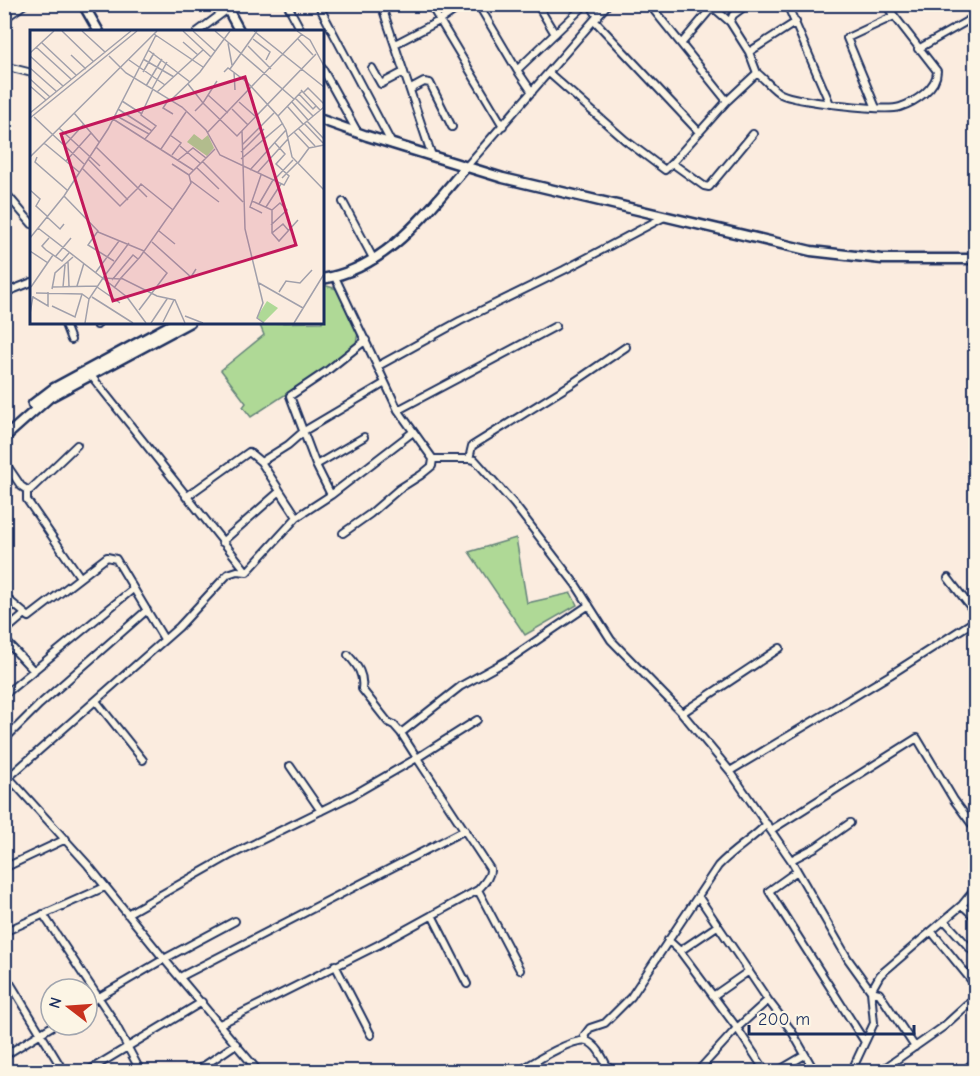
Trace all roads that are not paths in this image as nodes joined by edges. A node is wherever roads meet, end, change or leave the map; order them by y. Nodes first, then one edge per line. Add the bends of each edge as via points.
1 (25, 4) edge
2 (83, 4) edge
3 (287, 4) edge
4 (318, 4) edge
5 (381, 4) edge
6 (430, 4) edge
7 (464, 4) edge
8 (478, 4) edge
9 (537, 4) edge
10 (588, 4) edge
11 (608, 4) edge
12 (649, 4) edge
13 (748, 4) edge
14 (787, 4) edge
15 (885, 4) edge
16 (226, 7) edge
17 (975, 16) edge
18 (892, 17) junction
19 (4, 19) edge
20 (596, 19) junction
21 (439, 21) junction
22 (730, 22) junction
23 (796, 22) junction
24 (98, 30) edge
25 (199, 30) edge
26 (239, 30) edge
27 (301, 30) edge
28 (555, 34) junction
29 (395, 44) junction
30 (681, 44) junction
31 (918, 49) junction
32 (748, 52) junction
33 (4, 66) edge
34 (372, 68) dead end
35 (517, 70) junction
36 (30, 72) edge
37 (324, 72) edge
38 (404, 72) junction
39 (549, 73) junction
40 (757, 73) junction
41 (411, 88) junction
42 (532, 92) junction
43 (727, 101) junction
44 (830, 104) junction
45 (876, 108) junction
46 (324, 121) edge
47 (503, 126) junction
48 (452, 127) dead end
49 (699, 132) junction
50 (358, 133) junction
51 (753, 134) dead end
52 (393, 144) junction
53 (432, 156) junction
54 (672, 163) junction
55 (466, 167) junction
56 (4, 191) edge
57 (343, 202) dead end
58 (666, 216) junction
59 (30, 222) edge
60 (975, 259) edge
61 (374, 261) junction
62 (335, 277) junction
63 (324, 279) edge
64 (30, 283) edge
65 (4, 293) edge
66 (65, 324) edge
67 (173, 324) edge
68 (186, 324) edge
69 (556, 326) dead end
70 (71, 340) dead end
71 (366, 340) junction
72 (626, 347) dead end
73 (378, 366) junction
74 (89, 373) junction
75 (385, 383) junction
76 (398, 410) junction
77 (4, 430) edge
78 (304, 431) junction
79 (412, 432) junction
80 (364, 437) dead end
81 (4, 438) edge
82 (77, 446) dead end
83 (434, 459) junction
84 (469, 459) junction
85 (4, 461) edge
86 (261, 462) junction
87 (316, 465) junction
88 (27, 490) junction
89 (280, 491) junction
90 (331, 495) junction
91 (186, 497) junction
92 (297, 517) junction
93 (343, 533) dead end
94 (222, 542) junction
95 (247, 572) junction
96 (80, 577) junction
97 (948, 578) dead end
98 (133, 589) junction
99 (4, 596) edge
100 (589, 605) junction
101 (147, 610) junction
102 (25, 614) junction
103 (975, 614) edge
104 (975, 620) edge
105 (4, 632) edge
106 (4, 639) edge
107 (165, 639) junction
108 (780, 648) dead end
109 (348, 656) dead end
110 (34, 671) junction
111 (4, 695) edge
112 (96, 701) junction
113 (682, 713) junction
114 (477, 720) dead end
115 (401, 733) junction
116 (4, 740) edge
117 (417, 758) junction
118 (144, 760) dead end
119 (290, 766) dead end
120 (730, 771) junction
121 (7, 774) edge
122 (321, 811) junction
123 (850, 823) dead end
124 (769, 827) junction
125 (465, 830) junction
126 (975, 830) edge
127 (66, 839) junction
128 (791, 860) junction
129 (4, 868) edge
130 (797, 871) junction
131 (105, 887) junction
132 (975, 888) edge
133 (478, 890) junction
134 (698, 896) junction
135 (962, 905) junction
136 (43, 914) junction
137 (127, 914) junction
138 (432, 915) junction
139 (975, 918) edge
140 (235, 921) dead end
141 (945, 921) junction
142 (717, 926) junction
143 (4, 932) edge
144 (932, 932) junction
145 (668, 940) junction
146 (680, 951) junction
147 (975, 955) edge
148 (164, 959) junction
149 (335, 965) junction
150 (520, 970) dead end
151 (749, 971) junction
152 (4, 974) edge
153 (84, 977) edge
154 (180, 977) junction
155 (467, 984) dead end
156 (975, 986) edge
157 (871, 991) junction
158 (713, 996) junction
159 (99, 997) edge
160 (975, 997) edge
161 (99, 999) edge
162 (768, 1000) junction
163 (202, 1002) junction
164 (220, 1024) junction
165 (39, 1028) edge
166 (737, 1028) junction
167 (39, 1035) edge
168 (371, 1035) dead end
169 (44, 1037) edge
170 (587, 1041) junction
171 (865, 1042) junction
172 (236, 1044) junction
173 (128, 1047) junction
174 (915, 1047) junction
175 (805, 1055) junction
176 (4, 1056) edge
177 (975, 1061) edge
178 (64, 1071) edge
179 (86, 1071) edge
180 (141, 1071) edge
181 (195, 1071) edge
182 (259, 1071) edge
183 (518, 1071) edge
184 (610, 1071) edge
185 (698, 1071) edge
186 (766, 1071) edge
187 (776, 1071) edge
188 (815, 1071) edge
189 (851, 1071) edge
190 (879, 1071) edge
191 (962, 1071) edge

1 - 19 street
2 - 24 street
3 - 27 street
4 - 52 street
5 - 29 street
6 - 21 street
7 - 21 street
8 - 35 street
9 - 28 street
10 - 20 street
10 - 28 street
11 - 20 street
12 - 30 street
13 - 22 street
14 - 23 street
15 - 18 street
16 - 25 street
16 - 26 street
17 - 31 street
18 - 31 street
18 - 45 street via 847,38
20 - 39 street
20 - 49 street
21 - 29 street
21 - 47 street
22 - 30 street via 715,9 709,11
22 - 32 street
23 - 32 street
23 - 44 street
28 - 35 street
29 - 38 street
30 - 43 street
31 - 45 street via 937,71 933,86 899,108
32 - 40 street
33 - 36 street
34 - 38 street via 381,84
35 - 42 street
37 - 50 street
38 - 41 street
39 - 42 street
39 - 54 street via 665,170
40 - 43 street
40 - 44 street via 780,94
41 - 48 street via 430,83
41 - 53 street
42 - 47 street
43 - 49 street
44 - 45 street
46 - 50 street
47 - 55 street
49 - 54 street
50 - 52 street
51 - 54 street via 709,187
52 - 53 street
53 - 55 street
55 - 58 street
55 - 61 street via 414,226
56 - 59 street
57 - 61 street
58 - 60 street via 811,251 882,259
58 - 73 street
61 - 62 street
62 - 63 street
62 - 71 street
64 - 65 street
66 - 70 street
67 - 74 street
68 - 74 street
69 - 76 street
71 - 73 street
71 - 78 street via 290,396
72 - 84 street via 488,434 472,446
73 - 75 street
74 - 77 street via 43,395
74 - 81 street via 44,402
74 - 91 street
75 - 76 street
75 - 78 street
76 - 79 street
78 - 86 street
78 - 87 street
79 - 83 street
79 - 90 street
80 - 87 street
82 - 88 street
83 - 84 street
83 - 93 street via 421,475
84 - 100 street via 475,460 514,504
85 - 88 street
86 - 89 street
86 - 91 street via 249,452
87 - 90 street
88 - 96 street via 27,500
89 - 92 street
89 - 94 street
90 - 92 street
91 - 94 street
92 - 95 street
94 - 95 street
95 - 107 street via 228,574
96 - 98 street via 107,557 116,559
96 - 102 street via 29,617
97 - 103 street
98 - 101 street
98 - 110 street
99 - 102 street
100 - 113 street via 611,640
100 - 115 street via 508,660 461,686
101 - 107 street
101 - 116 street
102 - 105 street
104 - 120 street
106 - 110 street
107 - 112 street
108 - 113 street
109 - 115 street via 360,672 362,689
110 - 111 street
112 - 118 street
112 - 121 street
113 - 120 street
114 - 117 street
115 - 117 street
117 - 122 street
117 - 125 street
119 - 122 street
120 - 124 street
121 - 127 street
122 - 137 street via 231,855
123 - 128 street
124 - 126 street via 918,738
124 - 128 street
124 - 134 street via 733,850
125 - 133 street via 490,869 491,874
125 - 154 street
127 - 129 street
127 - 131 street
128 - 130 street
130 - 157 street
130 - 171 street via 769,891
131 - 136 street
131 - 137 street
132 - 135 street
133 - 138 street
133 - 150 street
134 - 142 street
134 - 145 street
135 - 139 street
135 - 141 street
136 - 143 street
136 - 153 street
137 - 148 street
138 - 149 street
138 - 155 street
140 - 148 street
141 - 144 street
141 - 147 street
142 - 146 street
142 - 151 street
144 - 156 street
144 - 157 street via 880,975
145 - 146 street
145 - 170 street via 631,997 605,1023 587,1031
146 - 158 street
148 - 154 street
148 - 159 street
149 - 164 street
149 - 168 street
151 - 158 street
151 - 162 street
152 - 165 street
154 - 163 street
157 - 171 street via 874,1023
157 - 174 street via 879,993
158 - 166 street
160 - 174 street
161 - 173 street
162 - 166 street
162 - 175 street
163 - 164 street
163 - 173 street
164 - 172 street
166 - 185 street
166 - 186 street
167 - 176 street
169 - 178 street
170 - 183 street via 564,1047
170 - 184 street via 598,1050
171 - 189 street
172 - 181 street
172 - 182 street
173 - 179 street
173 - 180 street
174 - 190 street
175 - 187 street
175 - 188 street
177 - 191 street

